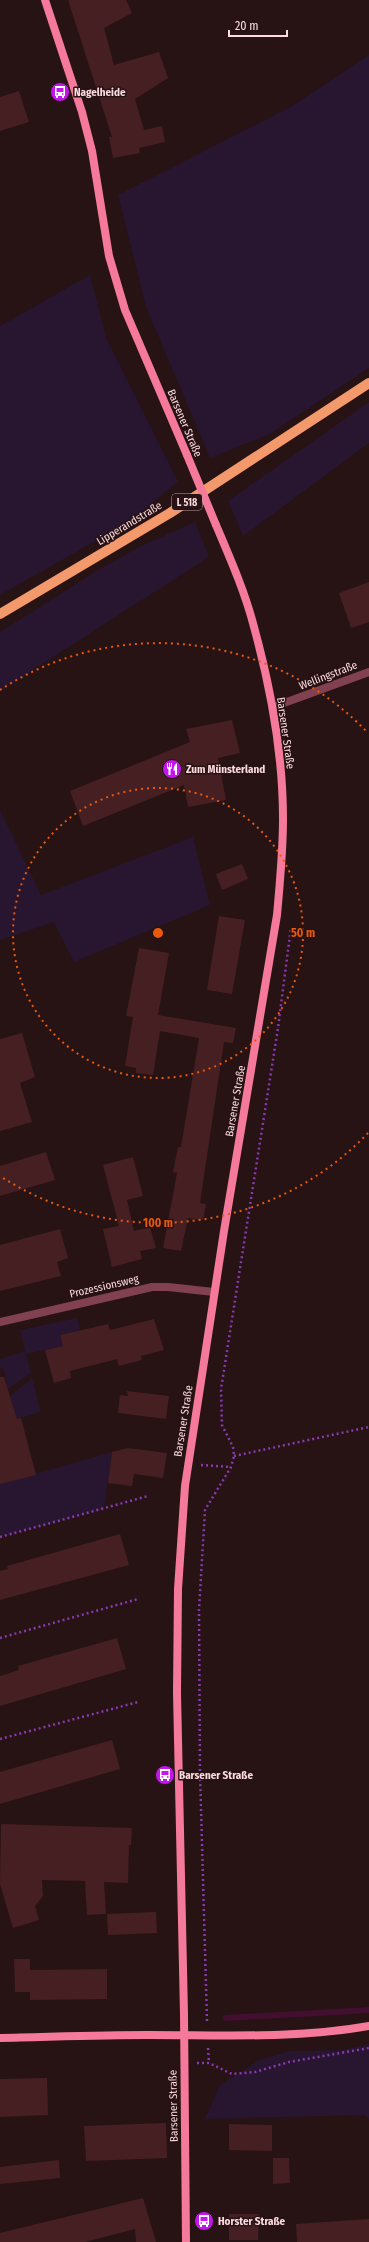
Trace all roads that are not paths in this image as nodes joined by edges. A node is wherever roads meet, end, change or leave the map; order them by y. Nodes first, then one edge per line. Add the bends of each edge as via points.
1 (45, 0) edge
2 (369, 383) edge
3 (0, 614) edge
4 (369, 672) edge
5 (273, 707) junction
6 (214, 1292) junction
7 (0, 1322) edge
8 (369, 2026) edge
9 (184, 2035) junction
10 (0, 2038) edge
11 (186, 2242) edge

1 - 5 street, Barsener Straße, bridge via 82,112 92,151 109,256 125,310 241,588 254,627
2 - 3 main road, Lipperandstraße / L 518 via 170,513
4 - 5 street, Wellingstraße
5 - 6 street, Barsener Straße via 283,817 278,908
6 - 7 street, Prozessionsweg via 168,1286 152,1287
6 - 9 street, Barsener Straße via 188,1464 178,1589 177,1685
8 - 9 street via 287,2036
9 - 10 street
9 - 11 street, Barsener Straße

